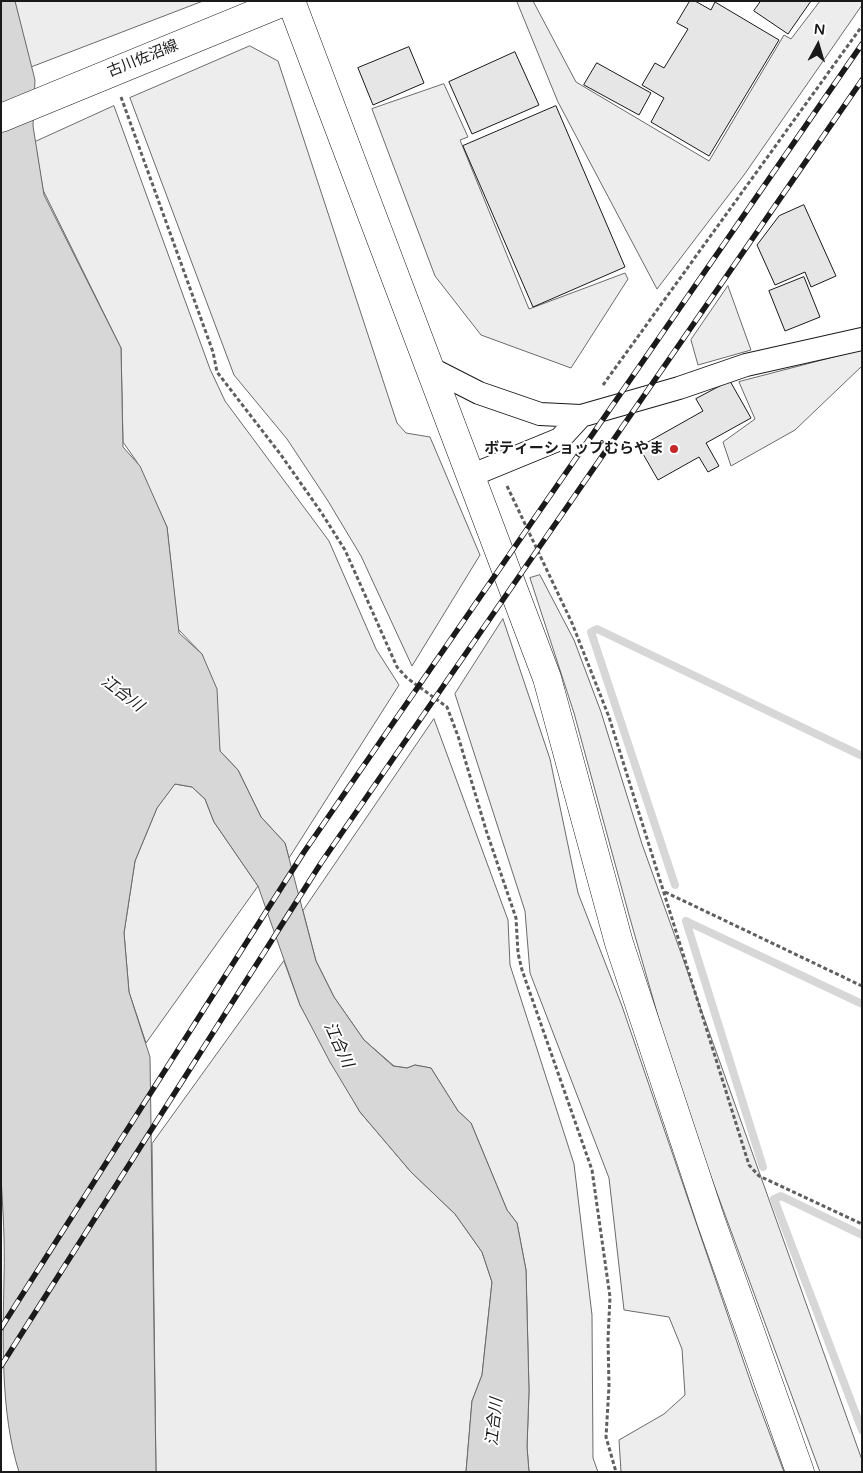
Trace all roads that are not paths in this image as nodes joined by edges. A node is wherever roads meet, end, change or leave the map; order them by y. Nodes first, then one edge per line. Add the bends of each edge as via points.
1 (286, 1) edge
2 (291, 1) edge
3 (1, 118) edge
4 (862, 339) edge
5 (428, 367) junction
6 (581, 416) junction
7 (470, 476) junction
8 (800, 1472) edge

1 - 3 street, 古川佐沼線
2 - 5 street
4 - 6 street via 746,365
5 - 6 street via 479,393 540,414
5 - 7 street
6 - 7 street via 560,439
7 - 8 street via 547,678 619,942 711,1222

